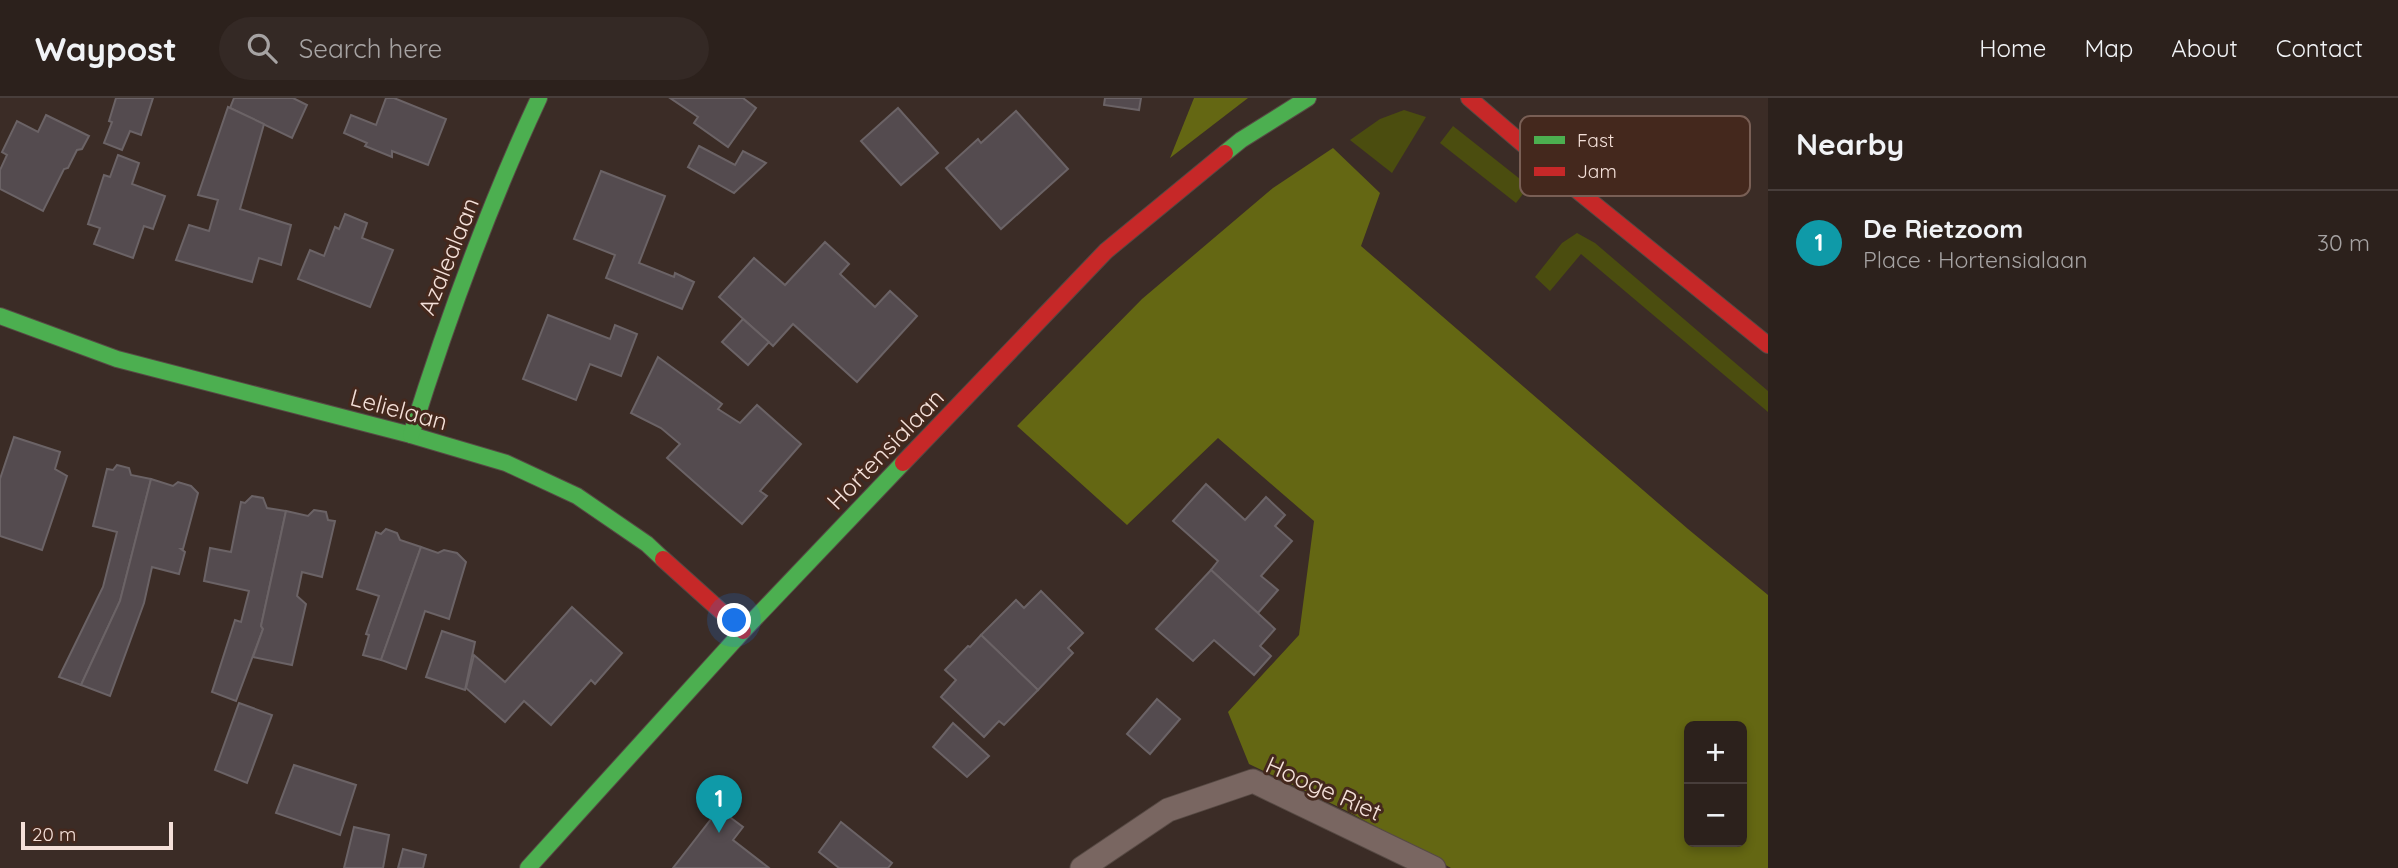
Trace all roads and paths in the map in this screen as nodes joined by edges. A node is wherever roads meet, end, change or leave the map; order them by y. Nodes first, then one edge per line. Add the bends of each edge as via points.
1 (539, 98) edge
2 (1308, 98) edge
3 (1469, 98) edge
4 (1520, 142) edge
5 (1584, 196) edge
6 (0, 317) edge
7 (1768, 345) edge
8 (411, 435) junction
9 (743, 631) junction
10 (528, 868) edge
11 (1082, 868) edge
12 (1434, 868) edge

1 - 8 street, Azalealaan via 440,339
2 - 9 street, Hortensialaan via 1241,140 1106,251
3 - 4 street
5 - 7 street
6 - 8 street, Lelielaan via 117,359
8 - 9 street, Lelielaan via 506,463 577,496 647,544
9 - 10 street, Hortensialaan
11 - 12 lane, Hooge Riet via 1168,810 1253,781

